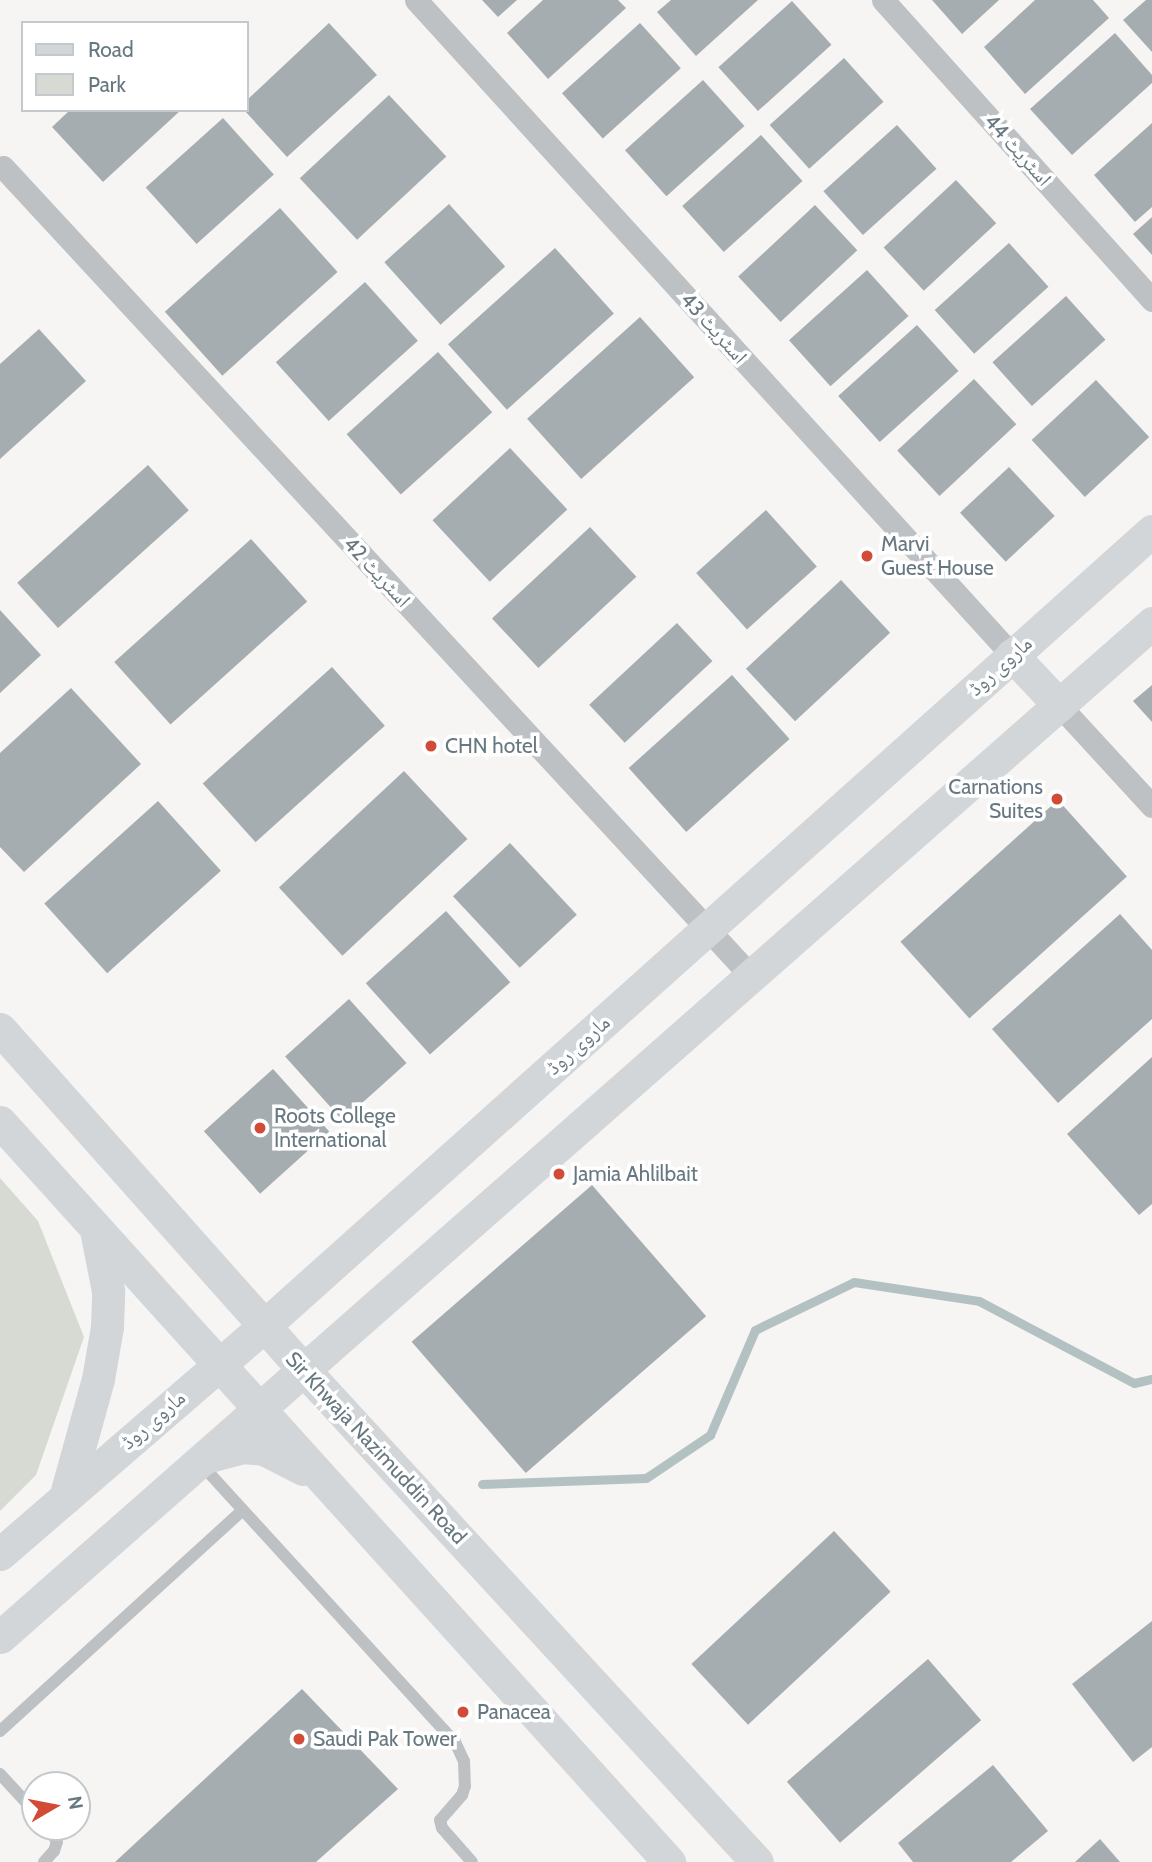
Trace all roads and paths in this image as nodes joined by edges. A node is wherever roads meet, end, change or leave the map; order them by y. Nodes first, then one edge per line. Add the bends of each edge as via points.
1 (416, 0) edge
2 (883, 0) edge
3 (3, 167) dead end
4 (1152, 300) edge
5 (1152, 531) edge
6 (1152, 623) edge
7 (1012, 656) junction
8 (1059, 705) junction
9 (1152, 806) edge
10 (707, 930) junction
11 (751, 976) junction
12 (0, 1029) edge
13 (0, 1122) edge
14 (96, 1229) junction
15 (264, 1326) junction
16 (217, 1364) junction
17 (303, 1369) junction
18 (258, 1411) junction
19 (202, 1460) junction
20 (328, 1485) junction
21 (65, 1497) junction
22 (242, 1511) junction
23 (0, 1554) edge
24 (0, 1637) edge
25 (0, 1731) edge
26 (0, 1774) edge
27 (21, 1797) edge
28 (56, 1841) edge
29 (661, 1859) edge
30 (44, 1862) edge
31 (472, 1862) edge
32 (757, 1862) edge

1 - 7 street, اسٹریٹ 43
2 - 4 street, اسٹریٹ 44
3 - 10 street, اسٹریٹ 42
5 - 7 street, ماروی روڈ
6 - 8 street
7 - 8 street
7 - 10 street, ماروی روڈ
8 - 9 street
8 - 11 street
10 - 11 street, اسٹریٹ 42
10 - 15 street, ماروی روڈ
11 - 17 street
12 - 15 street, Sir Khwaja Nazimuddin Road
13 - 14 street
14 - 16 street
14 - 21 street via 108,1291 107,1327 98,1379
15 - 16 street, ماروی روڈ
15 - 17 street, Sir Khwaja Nazimuddin Road
16 - 18 street
16 - 21 street, ماروی روڈ
17 - 18 street
17 - 32 street, Sir Khwaja Nazimuddin Road
18 - 19 street
18 - 20 street
19 - 20 street via 242,1447 264,1448
19 - 22 lane
19 - 24 street
20 - 29 street
21 - 23 street, ماروی روڈ
22 - 25 lane
22 - 31 lane via 461,1751 466,1786 440,1820
26 - 27 lane
28 - 30 lane

